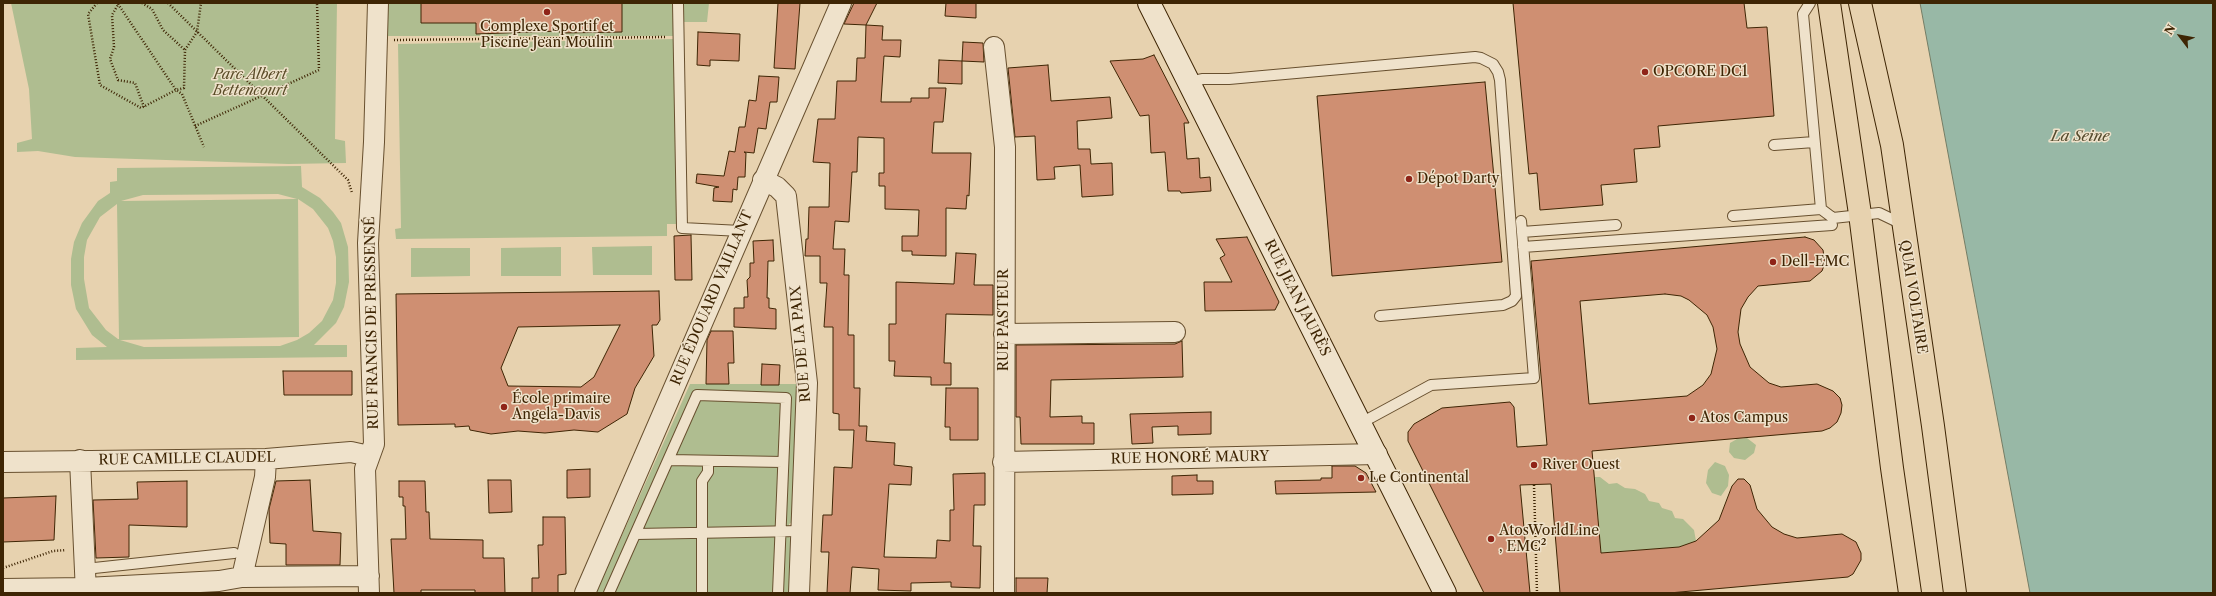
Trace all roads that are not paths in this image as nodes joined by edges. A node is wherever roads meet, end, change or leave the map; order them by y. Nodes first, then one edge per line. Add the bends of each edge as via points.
1 (378, 3) edge
2 (678, 3) edge
3 (841, 3) edge
4 (1149, 3) edge
5 (1810, 3) edge
6 (1829, 3) edge
7 (1860, 3) edge
8 (994, 47) dead end
9 (1188, 82) junction
10 (1814, 142) junction
11 (1774, 145) dead end
12 (763, 180) junction
13 (1821, 209) junction
14 (1860, 214) junction
15 (1733, 216) dead end
16 (1521, 221) dead end
17 (1902, 224) junction
18 (1616, 225) dead end
19 (1832, 225) dead end
20 (742, 230) junction
21 (1522, 232) junction
22 (1523, 247) junction
23 (1380, 316) dead end
24 (1175, 332) dead end
25 (1004, 334) junction
26 (1361, 423) junction
27 (1377, 454) junction
28 (369, 456) junction
29 (266, 459) junction
30 (80, 460) junction
31 (669, 460) junction
32 (708, 461) junction
33 (3, 462) edge
34 (783, 462) junction
35 (1003, 462) junction
36 (780, 531) junction
37 (801, 531) junction
38 (702, 533) junction
39 (636, 534) junction
40 (234, 553) dead end
41 (85, 575) edge
42 (242, 577) junction
43 (369, 584) edge
44 (220, 587) edge
45 (3, 589) edge
46 (585, 593) edge
47 (610, 593) edge
48 (702, 593) edge
49 (778, 593) edge
50 (799, 593) edge
51 (1004, 593) edge
52 (1445, 593) edge
53 (1910, 593) edge
54 (1955, 593) edge

1 - 28 street, RUE FRANCIS DE PRESSENSÉ via 368,243 374,444
2 - 20 lane via 682,228
3 - 12 street, RUE ÉDOUARD VAILLANT
4 - 9 street, RUE JEAN JAURÈS
5 - 10 lane via 1803,14
6 - 14 main road
7 - 17 main road, QUAI VOLTAIRE via 1892,145
8 - 25 street, RUE PASTEUR via 1006,147
9 - 23 lane via 1475,57 1493,64 1498,72 1501,92 1516,296 1503,305
9 - 26 street, RUE JEAN JAURÈS
10 - 11 lane
10 - 13 lane
12 - 20 street, RUE ÉDOUARD VAILLANT
12 - 37 street, RUE DE LA PAIX via 777,187 786,196 807,383
13 - 14 lane via 1833,218
13 - 15 lane
14 - 17 lane via 1879,213
14 - 53 main road
16 - 21 lane
17 - 54 main road, QUAI VOLTAIRE
18 - 21 lane
19 - 22 lane
20 - 46 street, RUE ÉDOUARD VAILLANT
21 - 22 lane
22 - 26 lane via 1534,378 1431,385
24 - 25 street
25 - 35 street, RUE PASTEUR
26 - 27 street, RUE JEAN JAURÈS
27 - 35 street, RUE HONORÉ MAURY
27 - 52 street, RUE JEAN JAURÈS
28 - 29 street, RUE CAMILLE CLAUDEL via 351,452
28 - 43 street, RUE FRANCIS DE PRESSENSÉ via 365,469
29 - 30 street, RUE CAMILLE CLAUDEL
29 - 42 street via 265,477
30 - 33 street, RUE CAMILLE CLAUDEL
30 - 41 street
31 - 32 lane
31 - 34 lane via 697,395 786,398
31 - 39 lane
32 - 34 lane
32 - 38 lane via 708,472 702,481
34 - 36 lane
35 - 51 street, RUE PASTEUR
36 - 37 lane
36 - 38 lane
36 - 49 lane
37 - 50 street, RUE DE LA PAIX
38 - 39 lane
38 - 48 lane
39 - 47 lane
40 - 41 lane
41 - 44 street
41 - 45 street
42 - 43 street
42 - 44 street

